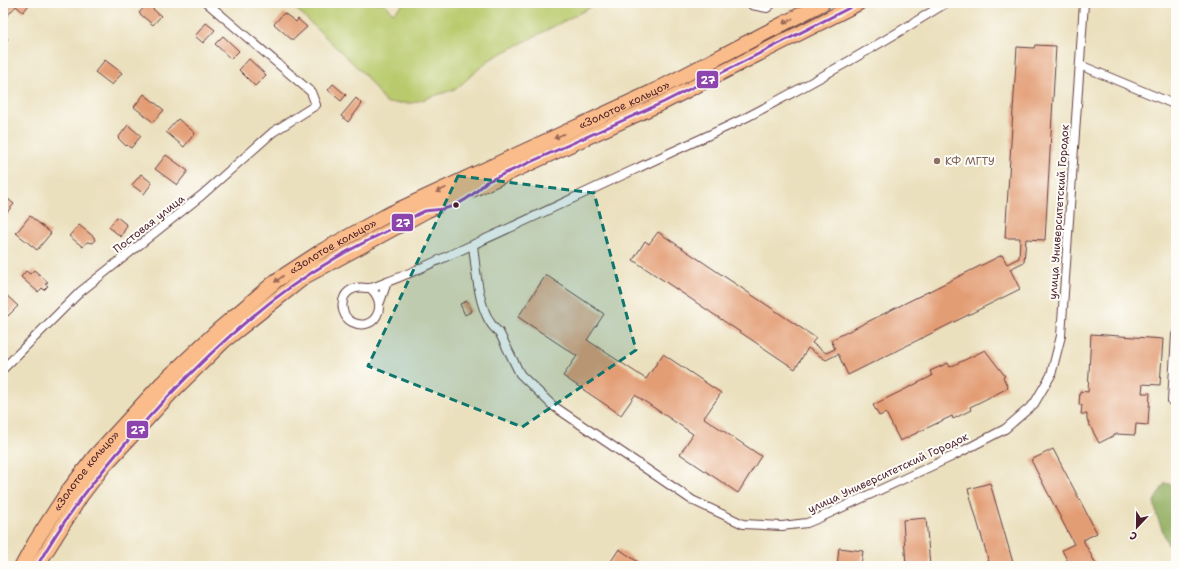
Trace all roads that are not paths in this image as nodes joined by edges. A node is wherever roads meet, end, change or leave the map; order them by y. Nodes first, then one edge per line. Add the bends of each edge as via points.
1 (206, 3) edge
2 (750, 3) edge
3 (773, 3) edge
4 (823, 3) edge
5 (859, 3) edge
6 (946, 3) edge
7 (1084, 3) edge
8 (1080, 65) junction
9 (1176, 104) edge
10 (473, 245) junction
11 (387, 282) junction
12 (370, 288) junction
13 (380, 302) junction
14 (1176, 335) edge
15 (3, 369) edge
16 (1176, 406) edge
17 (22, 566) edge
18 (37, 566) edge

1 - 15 street, Постовая улица via 311,92 316,105 273,132 202,195 80,292
2 - 3 street via 766,8
4 -> 17 highway, «Золотое кольцо» via 656,90 391,213 320,252 277,280 218,330 162,383 95,456 64,498
5 - 18 highway, «Золотое кольцо» via 664,102 426,211 306,276 224,341 170,394 104,466 77,502
6 - 10 street via 888,39 749,116
7 - 8 street, улица Университетский Городок
8 - 9 street
8 - 10 street, улица Университетский Городок via 1061,336 1051,375 1034,404 1005,429 936,464 807,523 782,526 743,524 718,514 692,500 552,405 520,374 499,332 493,328 479,291
10 - 11 street
11 - 12 street
11 - 13 street
12 - 13 street via 377,294
12 - 13 street via 359,286 348,291 342,300 343,312 350,321 360,325 372,322 379,313
14 - 16 street via 1172,401

